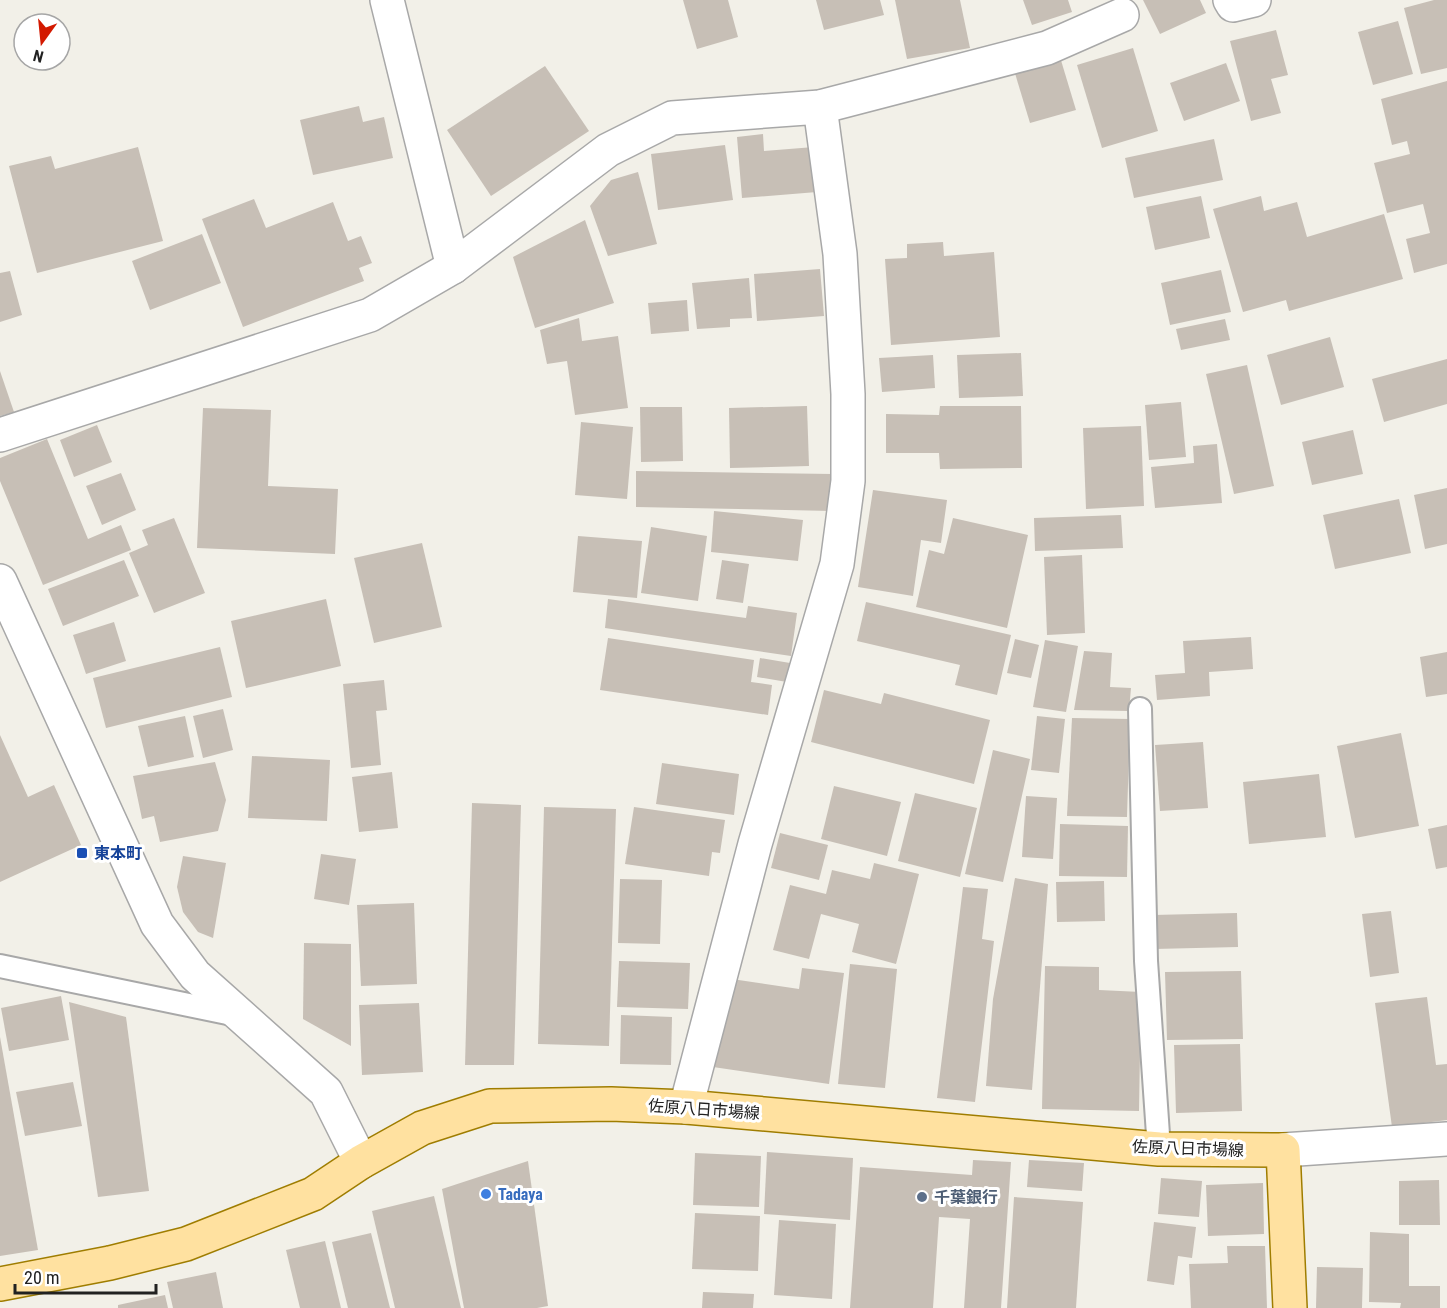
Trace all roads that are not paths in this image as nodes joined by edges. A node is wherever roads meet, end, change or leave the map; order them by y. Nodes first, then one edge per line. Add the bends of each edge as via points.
1 (387, 0) edge
2 (1230, 0) edge
3 (1254, 0) edge
4 (1122, 15) dead end
5 (820, 107) junction
6 (453, 267) junction
7 (0, 435) edge
8 (0, 581) edge
9 (1140, 709) dead end
10 (0, 966) edge
11 (241, 1016) junction
12 (686, 1107) junction
13 (1447, 1139) edge
14 (1159, 1149) junction
15 (1283, 1150) junction
16 (361, 1162) junction
17 (0, 1284) edge
18 (1290, 1308) edge

1 - 6 street
2 - 3 street via 1233,5
4 - 5 street via 1047,48
5 - 6 street via 672,118 608,150
5 - 12 street via 840,254 848,394 848,481 837,564 754,844
6 - 7 street via 370,315
8 - 11 street via 157,924 195,975
9 - 14 lane via 1146,961
10 - 11 lane
11 - 16 street via 326,1092
12 - 14 main road, 佐原八日市場線
12 - 16 main road, 佐原八日市場線 via 490,1106 422,1128
13 - 15 street
14 - 15 main road, 佐原八日市場線
15 - 18 main road
16 - 17 main road, 佐原八日市場線 via 313,1194 186,1244

